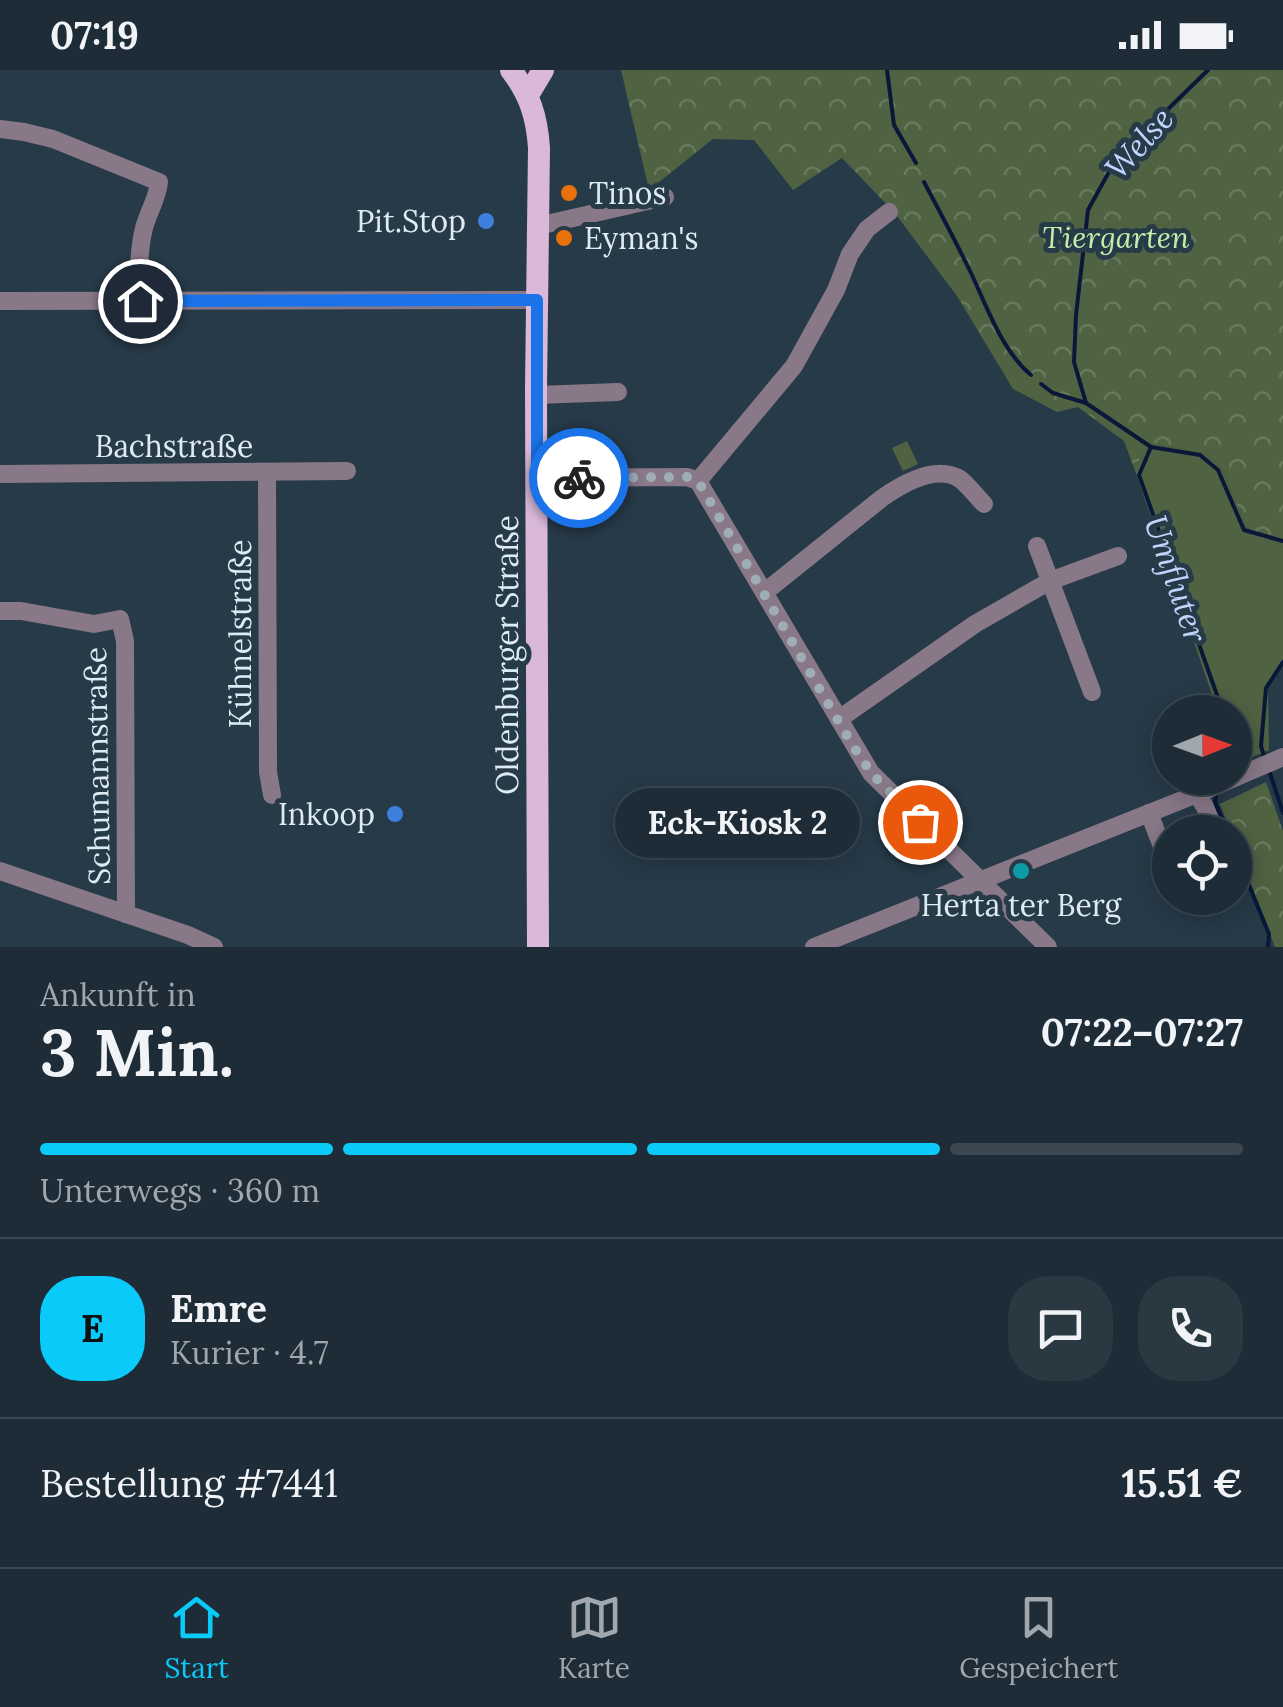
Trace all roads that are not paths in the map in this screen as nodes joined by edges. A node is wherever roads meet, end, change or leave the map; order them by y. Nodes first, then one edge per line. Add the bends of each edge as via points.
1 (511, 70) edge
2 (543, 70) edge
3 (528, 95) junction
4 (0, 129) edge
5 (665, 197) dead end
6 (890, 212) dead end
7 (538, 226) junction
8 (537, 300) junction
9 (140, 301) junction
10 (0, 302) edge
11 (618, 392) dead end
12 (536, 395) junction
13 (347, 471) dead end
14 (268, 473) junction
15 (0, 474) edge
16 (537, 478) junction
17 (698, 481) junction
18 (984, 504) dead end
19 (1037, 546) dead end
20 (1118, 556) dead end
21 (1050, 581) junction
22 (765, 592) junction
23 (0, 611) edge
24 (1092, 692) dead end
25 (840, 720) junction
26 (272, 795) dead end
27 (1194, 795) edge
28 (1148, 813) junction
29 (1152, 823) edge
30 (0, 871) edge
31 (979, 879) junction
32 (126, 914) junction
33 (837, 942) edge
34 (208, 946) edge
35 (538, 947) edge
36 (814, 947) edge
37 (1048, 947) edge

1 - 3 main road, Oldenburger Straße
2 - 3 main road
3 - 7 main road, Oldenburger Straße via 538,124
4 - 9 street via 53,139 159,182 143,233
5 - 7 street
6 - 17 street via 850,254 794,366
7 - 8 main road, Oldenburger Straße
8 - 9 street
8 - 12 main road, Oldenburger Straße
9 - 10 street
11 - 12 street
12 - 16 main road, Oldenburger Straße
13 - 14 street, Bachstraße
14 - 15 street, Bachstraße
14 - 26 street, Kühnelstraße
16 - 17 street
16 - 35 main road, Oldenburger Straße
17 - 22 street
18 - 22 street via 957,477 928,474 882,498
19 - 21 street
20 - 21 street
21 - 24 street
21 - 25 street via 975,624
22 - 25 street
23 - 32 street, Schumannstraße via 94,624 120,619
25 - 31 street via 872,774
27 - 28 street
28 - 29 street
28 - 31 street
30 - 32 street
31 - 33 street
31 - 37 street
32 - 34 street
33 - 36 street

